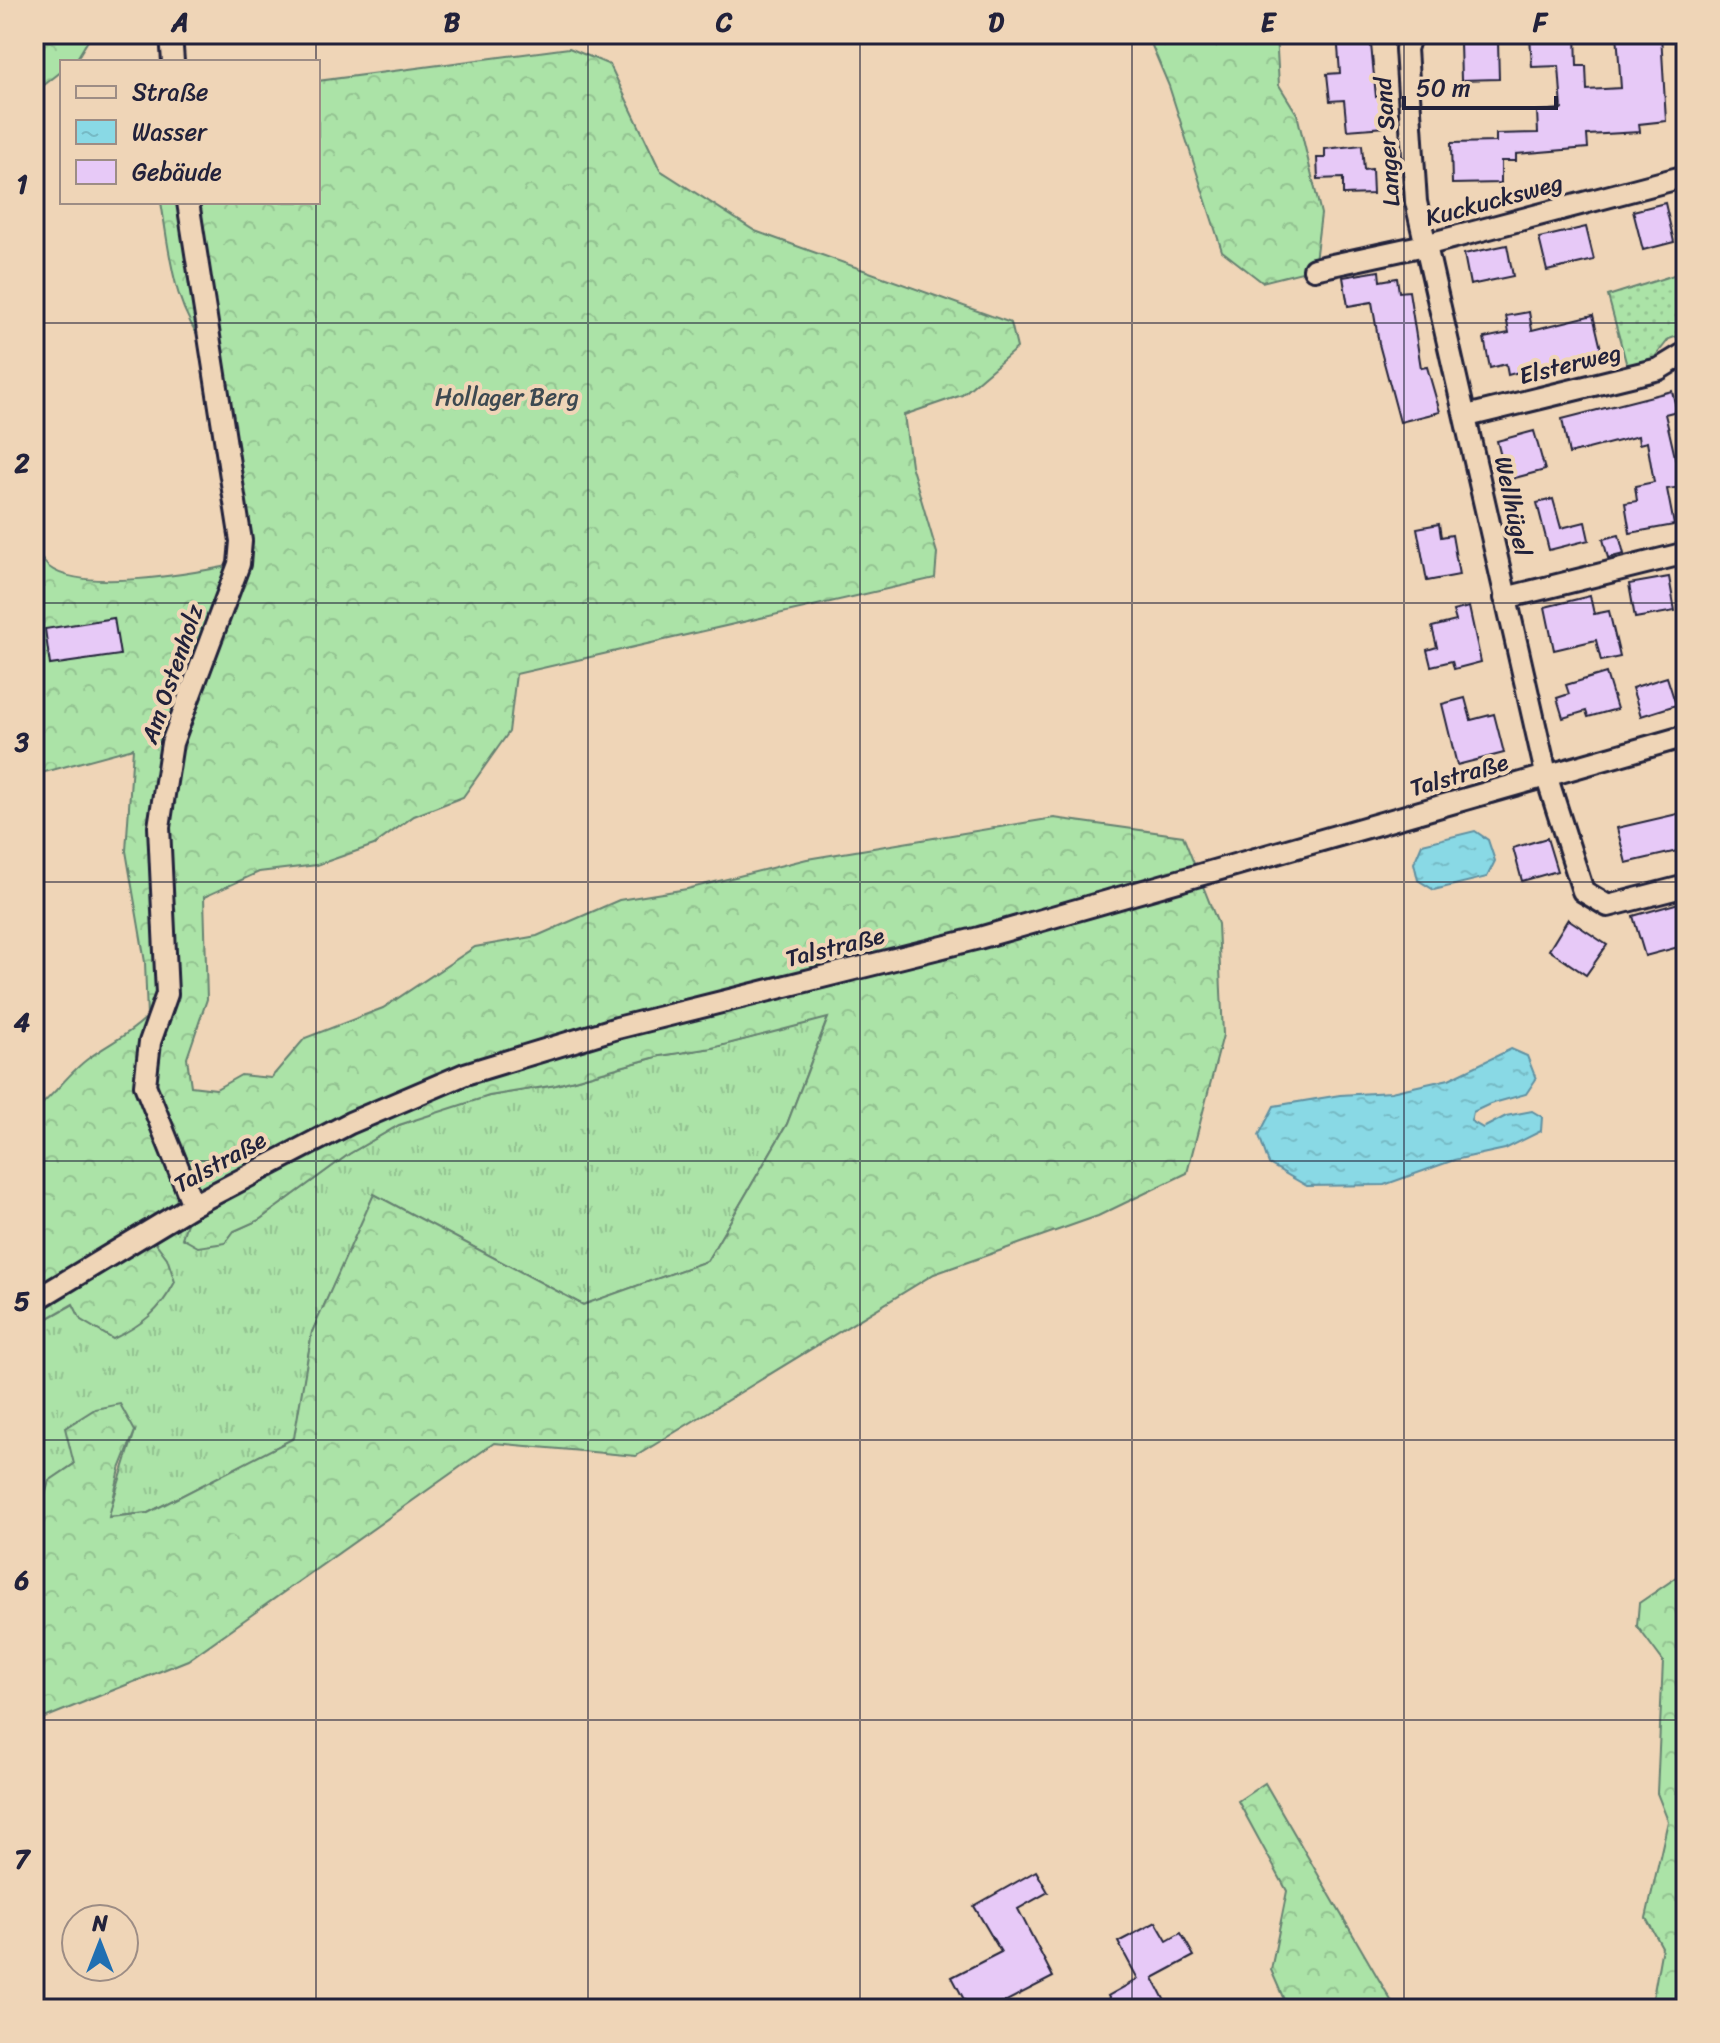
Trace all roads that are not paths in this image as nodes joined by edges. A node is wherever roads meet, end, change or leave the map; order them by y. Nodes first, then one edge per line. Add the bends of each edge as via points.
1 (171, 34) edge
2 (1411, 34) edge
3 (173, 60) edge
4 (1686, 176) edge
5 (188, 204) edge
6 (1425, 245) junction
7 (1314, 269) dead end
8 (1682, 355) dead end
9 (1467, 416) junction
10 (1686, 553) edge
11 (1505, 598) junction
12 (1686, 736) edge
13 (1547, 778) junction
14 (1686, 886) edge
15 (193, 1205) junction
16 (34, 1301) edge

1 - 3 street
2 - 6 street, Langer Sand via 1406,49 1416,202
4 - 6 street, Kuckucksweg
5 - 15 street, Am Ostenholz via 241,541 239,564 172,743 159,827 167,994 150,1042 145,1085
6 - 7 street, Kuckucksweg
6 - 9 street, Wellhügel
8 - 9 street, Elsterweg via 1659,369
9 - 11 street, Wellhügel
10 - 11 street
11 - 13 street, Wellhügel
12 - 13 street, Talstraße
13 - 14 street, Wellhügel via 1583,891 1608,906
13 - 15 street, Talstraße via 979,938 617,1028 465,1074 350,1123
15 - 16 street, Talstraße

